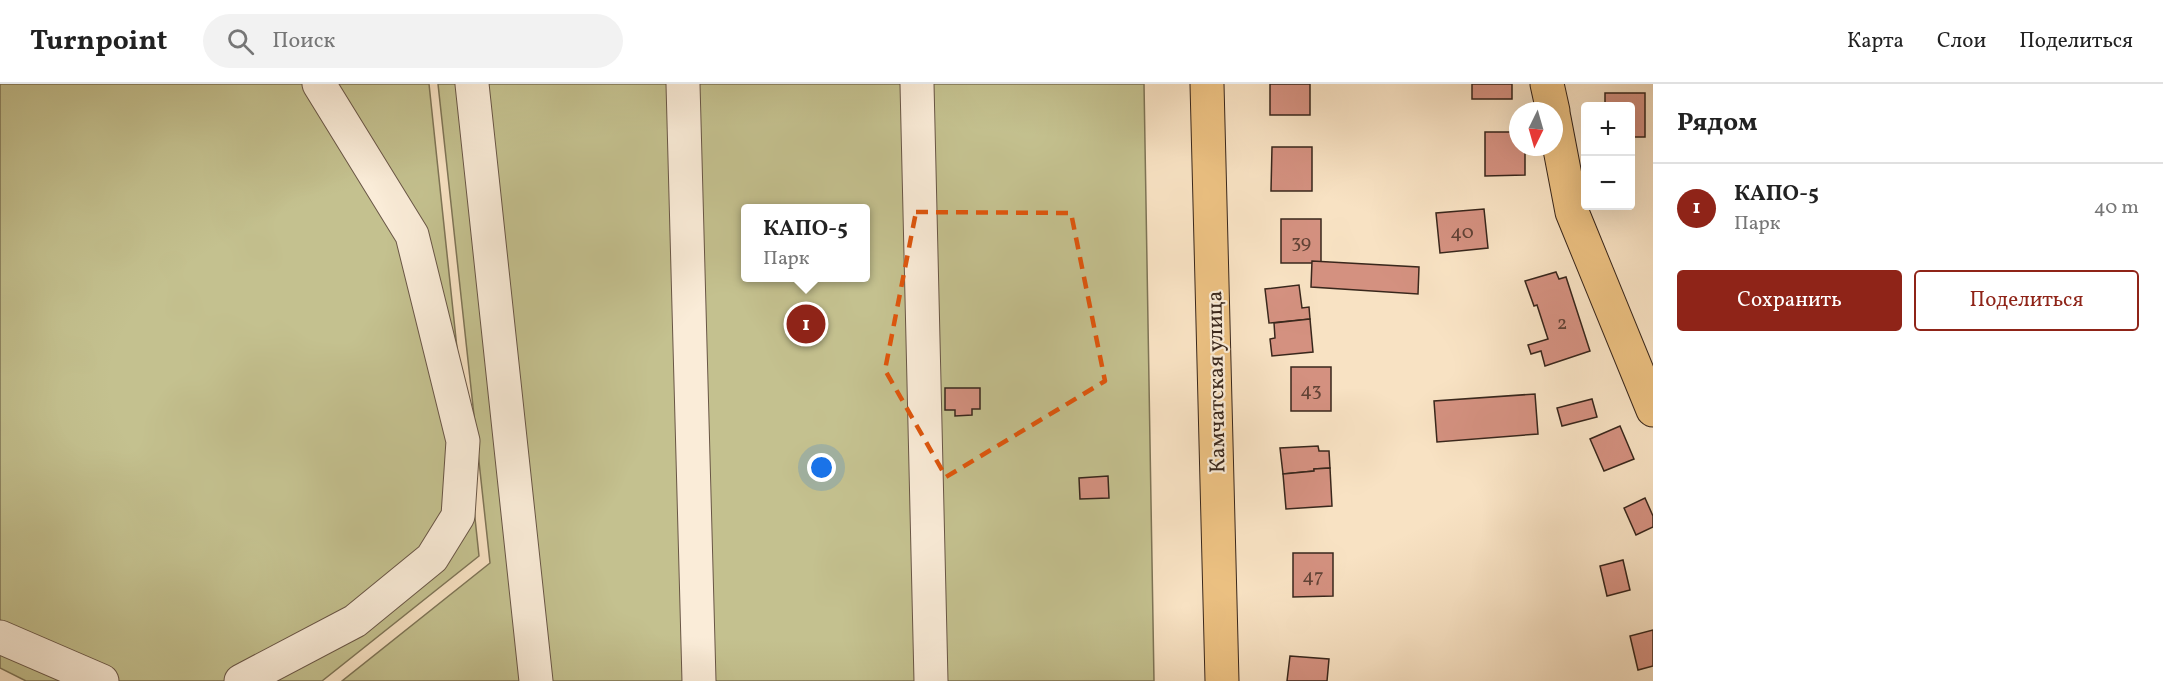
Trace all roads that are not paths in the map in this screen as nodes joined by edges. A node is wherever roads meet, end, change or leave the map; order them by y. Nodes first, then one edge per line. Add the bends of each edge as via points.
1 (319, 84) edge
2 (472, 84) edge
3 (683, 84) edge
4 (917, 84) edge
5 (1207, 84) edge
6 (1548, 84) edge
7 (1551, 102) edge
8 (1561, 156) edge
9 (1653, 410) edge
10 (0, 637) edge
11 (102, 681) edge
12 (242, 681) edge
13 (536, 681) edge
14 (699, 681) edge
15 (931, 681) edge
16 (1222, 681) edge

1 - 12 lane via 412,235 463,441 458,516 432,558 355,621
2 - 13 lane
3 - 14 lane
4 - 15 lane
5 - 16 main road, Камчатская улица
6 - 7 main road
8 - 9 main road via 1572,213
10 - 11 lane

